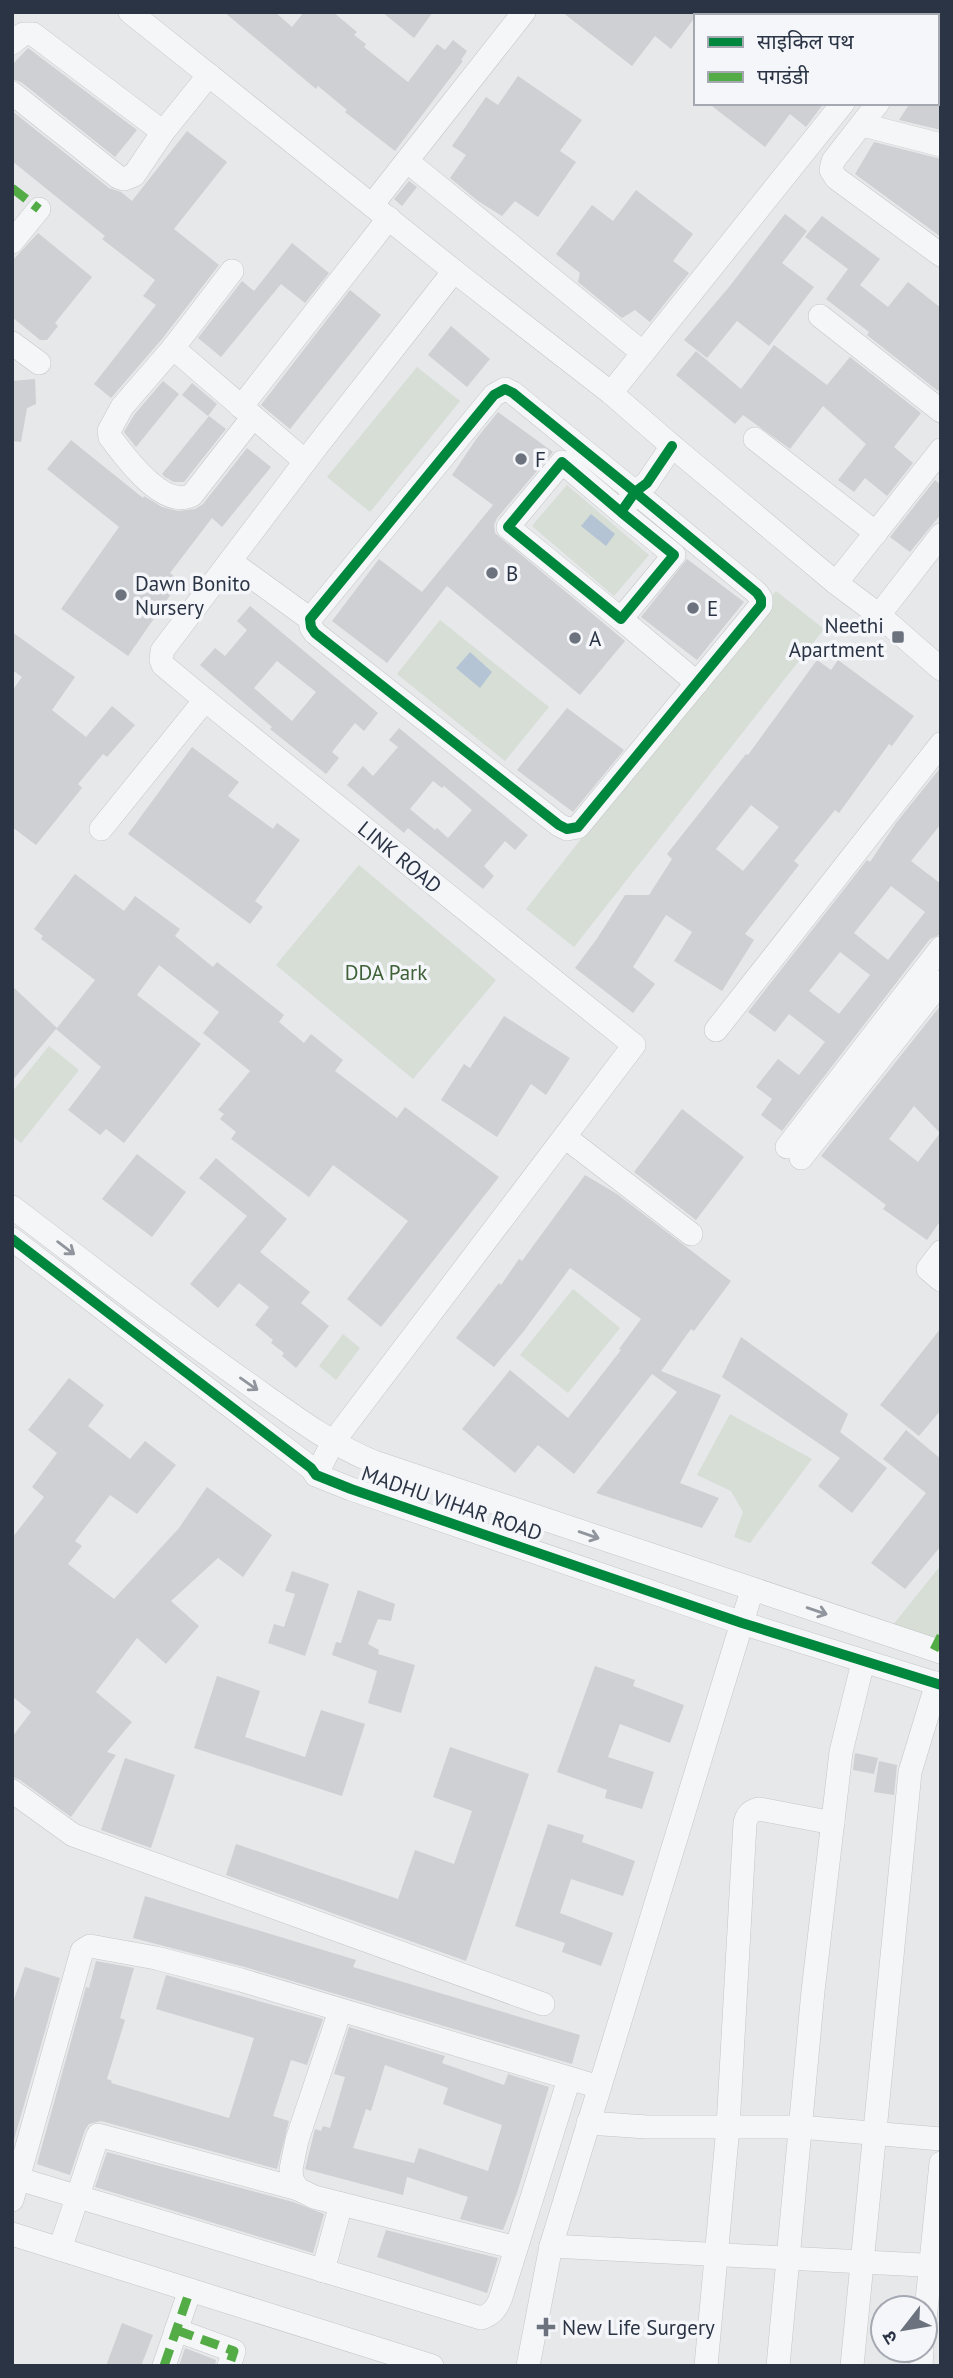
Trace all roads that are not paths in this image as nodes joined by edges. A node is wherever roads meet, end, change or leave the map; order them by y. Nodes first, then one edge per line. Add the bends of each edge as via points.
1 (130, 12) edge
2 (524, 12) edge
3 (12, 43) edge
4 (209, 75) junction
5 (12, 93) edge
6 (841, 105) edge
7 (877, 105) edge
8 (863, 125) junction
9 (163, 132) junction
10 (941, 145) edge
11 (407, 161) junction
12 (39, 209) dead end
13 (380, 212) junction
14 (12, 242) edge
15 (941, 255) edge
16 (232, 271) dead end
17 (454, 271) junction
18 (820, 316) dead end
19 (12, 343) edge
20 (173, 348) junction
21 (643, 353) junction
22 (39, 363) dead end
23 (611, 393) junction
24 (941, 411) edge
25 (247, 412) junction
26 (755, 439) dead end
27 (672, 446) junction
28 (941, 450) edge
29 (305, 461) junction
30 (635, 492) junction
31 (621, 512) junction
32 (876, 533) junction
33 (941, 535) edge
34 (230, 561) junction
35 (836, 583) junction
36 (879, 615) junction
37 (310, 619) junction
38 (621, 620) junction
39 (941, 669) edge
40 (697, 683) junction
41 (205, 700) junction
42 (941, 744) edge
43 (101, 829) dead end
44 (941, 948) edge
45 (941, 982) edge
46 (716, 1030) dead end
47 (565, 1137) junction
48 (12, 1207) edge
49 (691, 1234) dead end
50 (12, 1239) edge
51 (941, 1252) edge
52 (941, 1280) edge
53 (115, 1285) junction
54 (102, 1308) junction
55 (333, 1442) junction
56 (316, 1475) junction
57 (752, 1590) junction
58 (741, 1623) junction
59 (941, 1652) edge
60 (863, 1662) junction
61 (939, 1684) edge
62 (12, 1791) edge
63 (833, 1823) junction
64 (543, 2004) dead end
65 (340, 2011) junction
66 (569, 2079) junction
67 (599, 2087) junction
68 (588, 2123) junction
69 (728, 2127) junction
70 (800, 2127) junction
71 (875, 2133) junction
72 (941, 2138) edge
73 (941, 2163) edge
74 (298, 2189) junction
75 (15, 2190) edge
76 (77, 2197) junction
77 (341, 2204) junction
78 (12, 2234) edge
79 (551, 2246) junction
80 (516, 2248) junction
81 (60, 2249) junction
82 (715, 2255) junction
83 (788, 2258) junction
84 (862, 2262) junction
85 (935, 2266) edge
86 (323, 2271) junction
87 (190, 2290) junction
88 (930, 2294) edge
89 (176, 2330) junction
90 (164, 2366) edge
91 (229, 2366) edge
92 (432, 2366) edge
93 (528, 2366) edge
94 (706, 2366) edge
95 (778, 2366) edge
96 (852, 2366) edge

1 - 4 street
2 - 11 street
3 - 9 street via 23,34 33,34
4 - 9 street
4 - 13 street
5 - 9 street via 124,179 134,174
6 - 21 street
7 - 8 street
8 - 10 street
8 - 15 street via 831,170
11 - 13 street
11 - 21 street
12 - 14 street
13 - 17 street
13 - 25 street
16 - 20 street
17 - 23 street
17 - 29 street, LINK ROAD
18 - 24 street
19 - 22 street
20 - 25 street
20 - 25 street via 122,407 108,431 139,473 173,498 185,499
21 - 23 street
23 - 27 street
25 - 29 street
26 - 32 street
27 - 30 street via 648,483
27 - 35 street
28 - 32 street
29 - 34 street, LINK ROAD
30 - 31 street
30 - 37 street via 505,389 494,395
30 - 40 street via 761,599 761,605
31 - 38 street via 674,555
31 - 38 street via 562,462 508,527
32 - 35 street
33 - 36 street
34 - 37 street
34 - 41 street, LINK ROAD via 160,656 163,665
35 - 36 street
36 - 39 street
37 - 40 street via 315,633 567,829 578,827
38 - 40 street
41 - 43 street
41 - 47 street, LINK ROAD via 634,1045
42 - 46 street
44 - 45 street via 794,1152
47 - 49 street
47 - 55 street, LINK ROAD
48 -> 53 street, MADHU VIHAR ROAD
50 - 54 street, MADHU VIHAR ROAD
51 - 52 street via 928,1269
53 - 54 street
53 -> 55 street, MADHU VIHAR ROAD
54 - 56 street, MADHU VIHAR ROAD
55 - 56 street, LINK ROAD
55 -> 57 street, MADHU VIHAR ROAD via 374,1462
56 - 58 street, MADHU VIHAR ROAD
57 - 58 street
57 -> 59 street, MADHU VIHAR ROAD
58 - 60 street, MADHU VIHAR ROAD
58 - 67 street
60 - 61 street, MADHU VIHAR ROAD
60 - 63 street via 841,1752
61 - 71 street via 910,1772
62 - 64 street via 73,1835
63 - 69 street via 759,1808 747,1815
63 - 70 street
65 - 66 street
65 - 74 street via 290,2169
65 - 75 street via 156,1958 85,1948
66 - 67 street
66 - 80 street
67 - 68 street
68 - 69 street
68 - 79 street
69 - 70 street
69 - 82 street
70 - 71 street
70 - 83 street
71 - 72 street
71 - 84 street
73 - 85 street
74 - 76 street via 98,2135
74 - 77 street
75 - 76 street
76 - 81 street
76 - 86 street
77 - 80 street
77 - 86 street
78 - 81 street
79 - 82 street
79 - 93 street
80 - 86 street via 497,2308 481,2318
81 - 87 street
82 - 83 street
82 - 94 street
83 - 84 street
83 - 95 street
84 - 85 street
84 - 96 street
85 - 88 street
87 - 89 street
87 - 92 street
89 - 90 street
89 - 91 street via 234,2351

